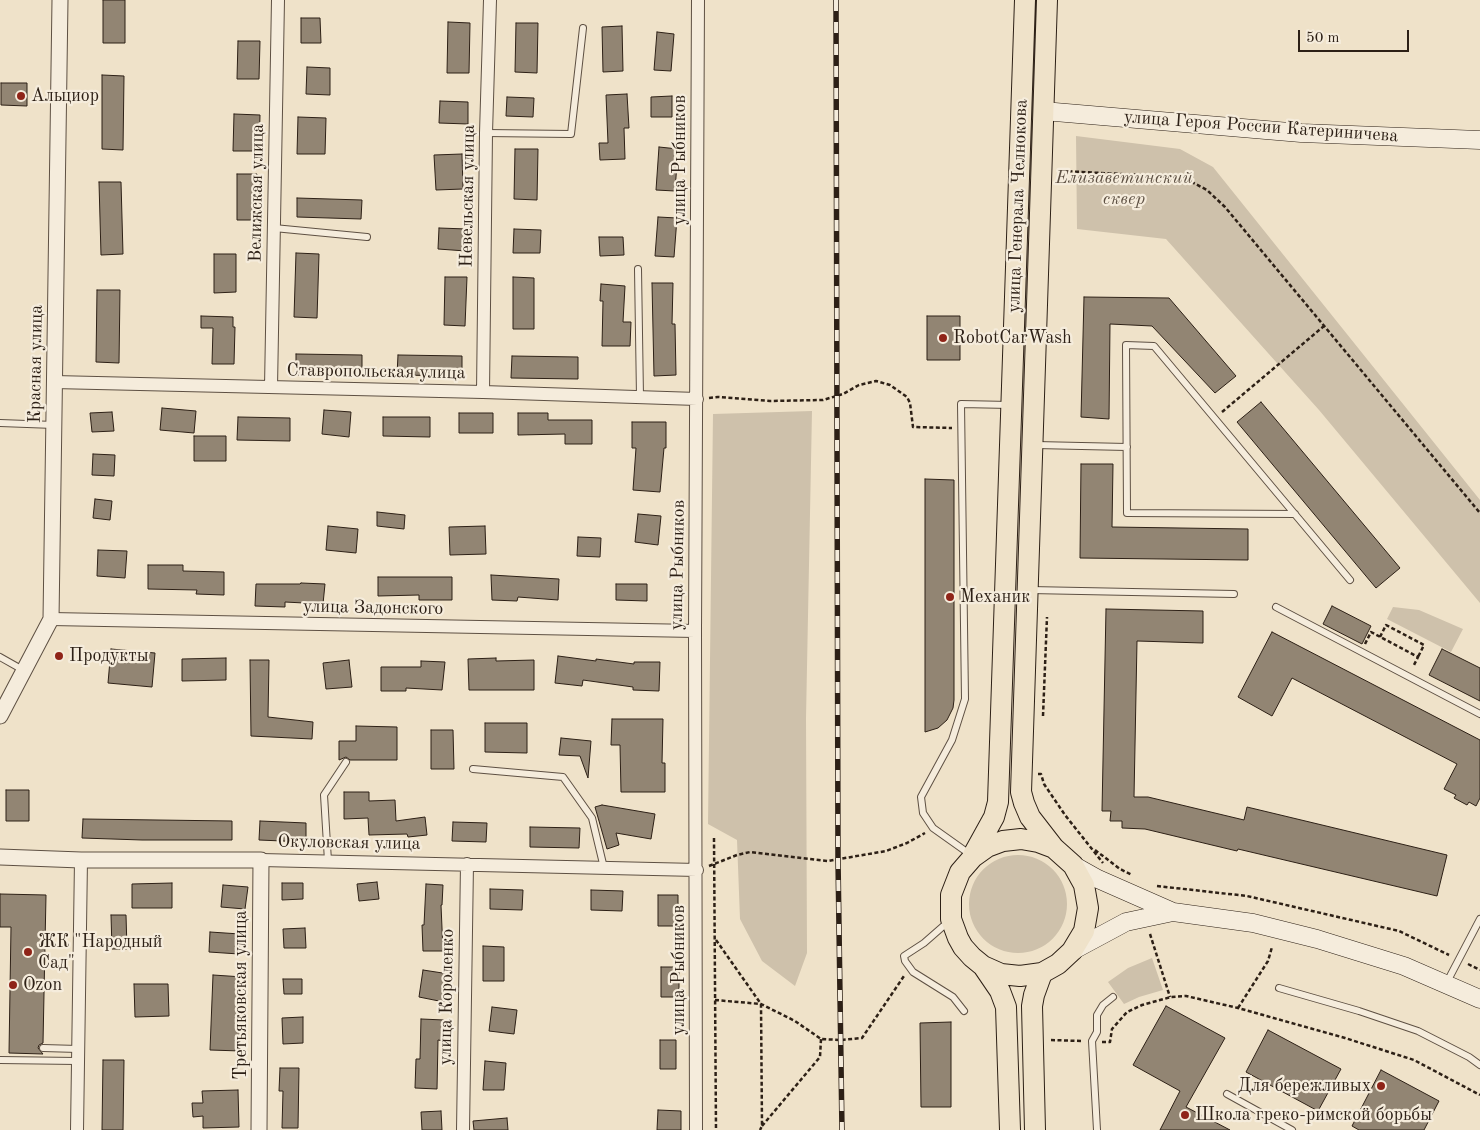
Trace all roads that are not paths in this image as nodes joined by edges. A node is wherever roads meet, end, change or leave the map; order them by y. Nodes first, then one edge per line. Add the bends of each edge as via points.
1 (60, 0) edge
2 (278, 0) edge
3 (490, 0) edge
4 (698, 0) edge
5 (1025, 0) edge
6 (1047, 0) edge
7 (583, 28) dead end
8 (1043, 111) junction
9 (486, 133) junction
10 (1480, 140) edge
11 (274, 228) junction
12 (367, 236) dead end
13 (638, 269) dead end
14 (54, 382) junction
15 (271, 387) junction
16 (483, 392) junction
17 (640, 397) junction
18 (698, 399) junction
19 (1011, 405) junction
20 (0, 422) edge
21 (54, 425) junction
22 (1032, 445) junction
23 (1127, 447) junction
24 (1295, 514) junction
25 (1350, 580) dead end
26 (1027, 590) junction
27 (1234, 594) dead end
28 (1276, 607) dead end
29 (51, 619) junction
30 (695, 631) junction
31 (0, 657) edge
32 (24, 671) junction
33 (1480, 714) edge
34 (0, 716) edge
35 (346, 762) dead end
36 (473, 769) dead end
37 (1054, 848) junction
38 (0, 857) edge
39 (972, 857) junction
40 (81, 860) junction
41 (261, 860) junction
42 (328, 861) junction
43 (467, 864) junction
44 (1073, 865) junction
45 (604, 868) junction
46 (696, 870) junction
47 (1173, 912) junction
48 (951, 919) junction
49 (1480, 919) edge
50 (1072, 951) junction
51 (983, 966) junction
52 (1042, 972) junction
53 (1446, 984) junction
54 (1279, 988) dead end
55 (1112, 997) dead end
56 (1480, 999) edge
57 (964, 1011) dead end
58 (43, 1048) dead end
59 (78, 1055) junction
60 (0, 1060) edge
61 (1480, 1065) edge
62 (1227, 1094) dead end
63 (77, 1130) edge
64 (259, 1130) edge
65 (463, 1130) edge
66 (696, 1130) edge
67 (1010, 1130) edge
68 (1035, 1130) edge
69 (1097, 1130) edge
70 (1292, 1130) edge

1 - 14 street, Красная улица
2 - 11 street, Велижская улица
3 - 9 street, Невельская улица
4 - 18 street, улица Рыбников
5 - 19 main road, улица Генерала Челнокова
6 - 8 main road, улица Генерала Челнокова
7 - 9 lane via 571,134
8 - 10 main road, улица Героя России Катериничева via 1301,133
8 - 22 main road, улица Генерала Челнокова
9 - 16 street, Невельская улица
11 - 12 lane
11 - 15 street, Велижская улица
13 - 17 lane
14 - 15 street, Ставропольская улица
14 - 21 street, Красная улица
15 - 16 street, Ставропольская улица
16 - 17 street, Ставропольская улица
17 - 18 street, Ставропольская улица
18 - 30 street, улица Рыбников
19 - 39 main road, улица Генерала Челнокова via 998,802 994,817
19 - 39 lane via 961,404 965,699 952,740 921,797 921,806 932,828
20 - 21 lane
21 - 29 street, Красная улица
22 - 23 lane
22 - 26 main road, улица Генерала Челнокова
23 - 24 lane via 1127,513
23 - 24 lane via 1126,345 1154,346
24 - 25 lane
26 - 27 lane
26 - 37 main road, улица Генерала Челнокова via 1021,792 1030,817
28 - 33 lane
29 - 30 street, улица Задонского
29 - 32 street, Красная улица
30 - 46 street, улица Рыбников
31 - 32 lane
32 - 34 street, Красная улица
35 - 42 lane via 324,795
36 - 45 lane via 563,776 592,818
37 - 39 main road, улица Генерала Челнокова via 1021,839 1003,840
37 - 44 main road, улица Генерала Челнокова
38 - 40 street, Окуловская улица
39 - 48 main road, улица Генерала Челнокова via 955,883 951,895
40 - 41 street, Окуловская улица
40 - 59 street
41 - 42 street, Окуловская улица
41 - 64 street, Третьяковская улица
42 - 43 street, Окуловская улица
43 - 45 street, Окуловская улица
43 - 65 street, улица Короленко
44 - 47 main road
44 - 50 main road, улица Генерала Челнокова via 1084,885 1088,908 1084,931
45 - 46 street, Окуловская улица
46 - 66 street, улица Рыбников
47 - 50 main road via 1126,922
47 - 53 main road via 1253,923 1317,939 1404,966
48 - 51 main road, улица Генерала Челнокова via 963,947
48 - 57 lane via 904,956 914,972 954,997
49 - 53 lane
50 - 52 main road, улица Генерала Челнокова via 1058,964
51 - 52 main road, улица Генерала Челнокова via 1001,974 1020,976
51 - 67 main road, улица Генерала Челнокова via 1000,991 1006,1007
52 - 68 main road via 1032,1006
53 - 56 main road
54 - 61 lane via 1418,1031
55 - 69 lane via 1097,1015 1092,1042
58 - 59 lane
59 - 60 lane
59 - 63 street
62 - 70 lane

